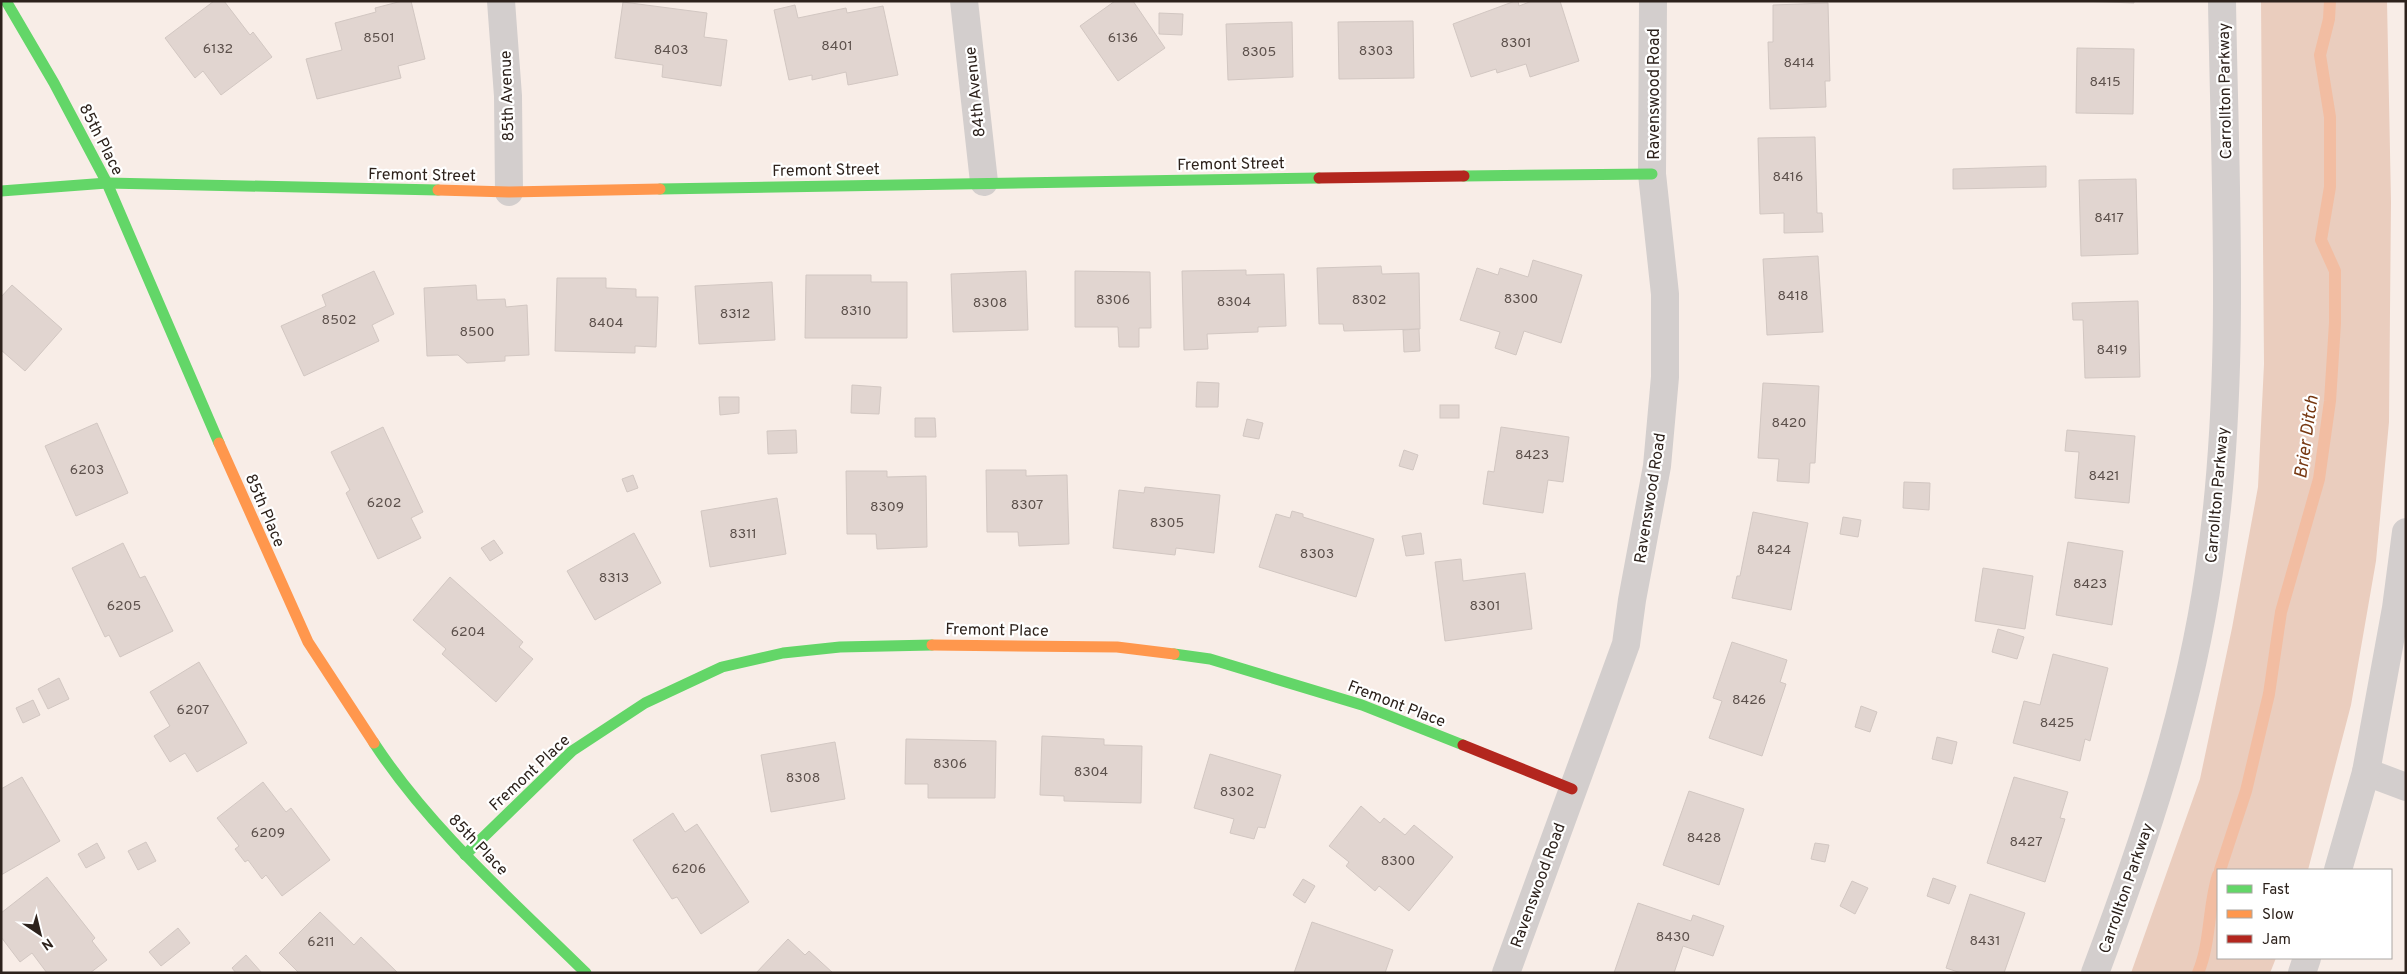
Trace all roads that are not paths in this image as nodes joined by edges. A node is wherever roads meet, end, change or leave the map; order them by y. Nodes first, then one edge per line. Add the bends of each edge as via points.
1 (6, 1) edge
2 (501, 1) edge
3 (964, 1) edge
4 (1653, 1) edge
5 (2222, 1) edge
6 (1652, 174) junction
7 (984, 182) junction
8 (107, 183) junction
9 (1, 191) edge
10 (509, 192) junction
11 (2406, 532) edge
12 (2366, 772) junction
13 (2406, 787) edge
14 (1572, 789) junction
15 (465, 856) junction
16 (2338, 869) edge
17 (2307, 959) edge
18 (586, 973) edge
19 (1506, 973) edge
20 (2095, 973) edge
21 (2302, 973) edge

1 - 8 street, 85th Place
2 - 10 street, 85th Avenue via 508,96
3 - 7 street, 84th Avenue
4 - 6 street, Ravenswood Road
5 - 20 street, Carrollton Parkway via 2227,324 2221,464 2209,572 2190,669 2162,782
6 - 7 street, Fremont Street
6 - 14 street, Ravenswood Road via 1665,294 1665,377 1657,466 1626,644
7 - 10 street, Fremont Street
8 - 9 street, Fremont Street
8 - 10 street, Fremont Street
8 - 15 street, 85th Place via 308,642 397,778
11 - 12 street via 2396,608
12 - 13 street
12 - 16 street
14 - 15 street, Fremont Place via 1362,705 1210,660 1117,647 975,644 840,647 783,653 722,667 645,703 572,751
14 - 19 street, Ravenswood Road
15 - 18 street, 85th Place
17 - 21 street

